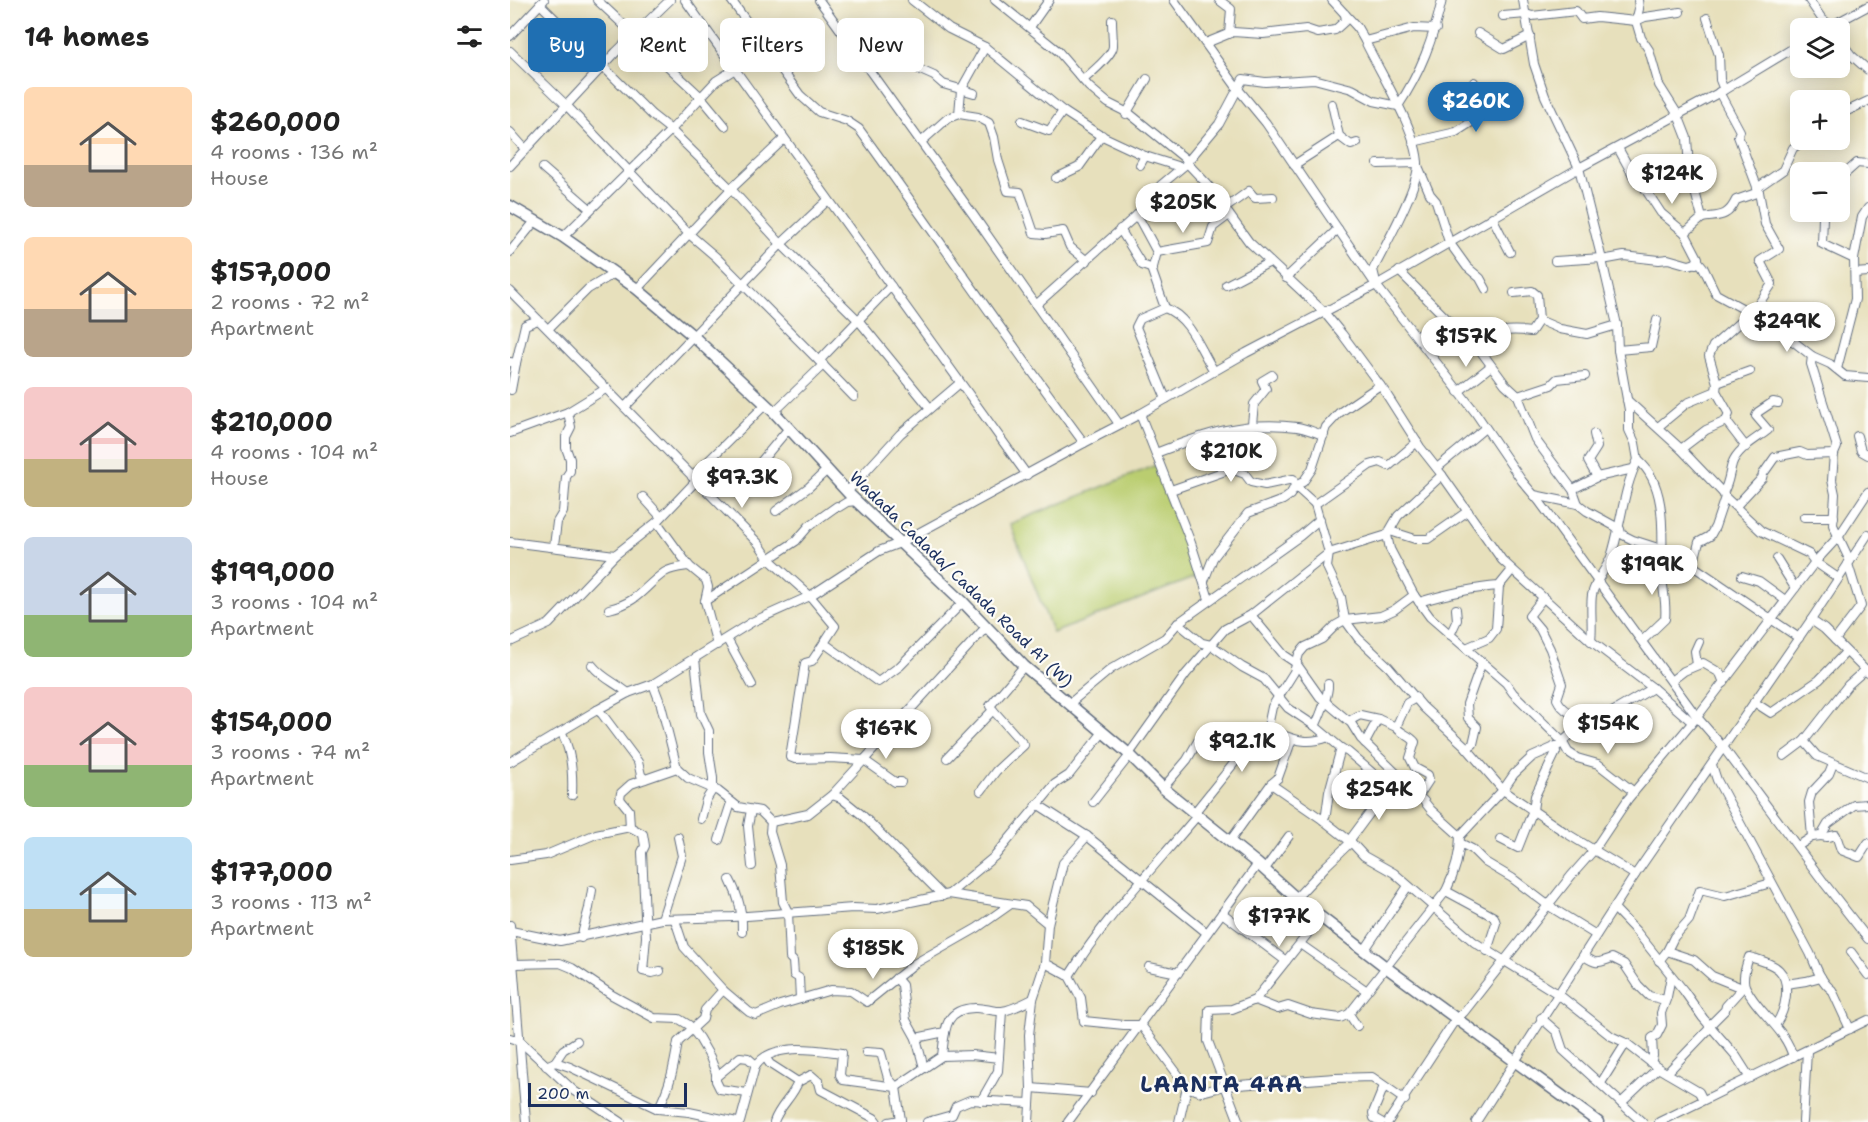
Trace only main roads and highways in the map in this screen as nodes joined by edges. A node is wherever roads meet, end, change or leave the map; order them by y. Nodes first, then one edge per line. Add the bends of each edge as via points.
1 (510, 206) edge
2 (1598, 1122) edge

1 - 2 main road, Wadada Cadada/ Cadada Road A1 (W) via 615,273 692,335 770,408 847,492 1024,666 1163,789 1364,951

